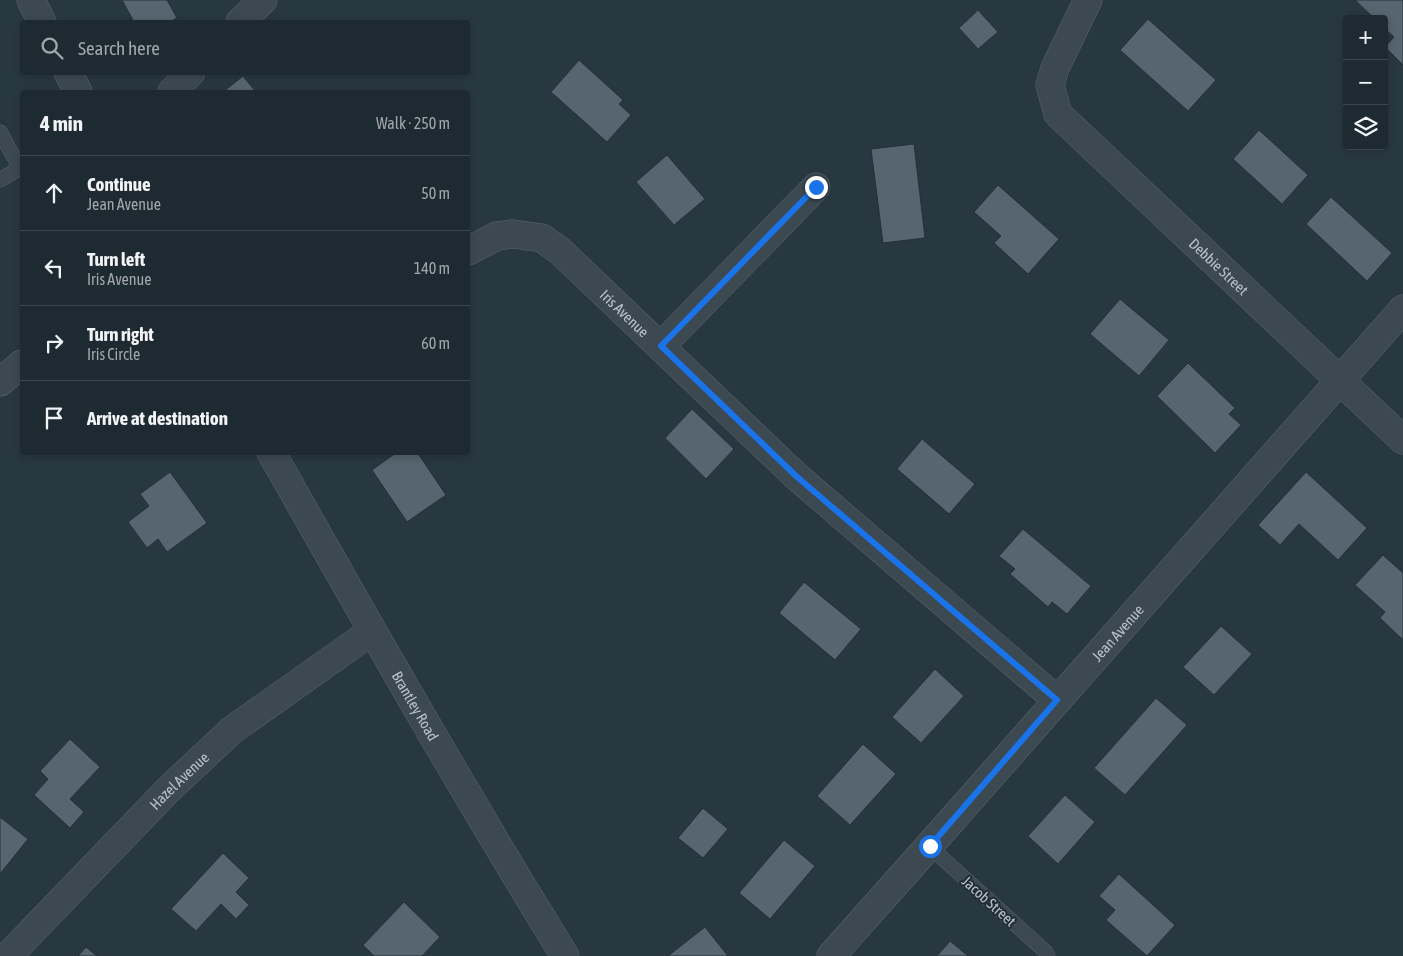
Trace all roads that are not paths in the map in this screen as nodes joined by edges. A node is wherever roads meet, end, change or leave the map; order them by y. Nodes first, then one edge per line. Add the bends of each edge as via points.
1 (31, 0) edge
2 (263, 0) edge
3 (1088, 0) edge
4 (41, 20) edge
5 (242, 20) edge
6 (70, 75) edge
7 (188, 75) edge
8 (77, 90) edge
9 (174, 90) edge
10 (0, 132) edge
11 (0, 180) edge
12 (816, 187) dead end
13 (470, 250) edge
14 (1403, 309) edge
15 (661, 346) junction
16 (20, 366) edge
17 (1340, 379) junction
18 (0, 382) edge
19 (1403, 440) edge
20 (273, 455) edge
21 (372, 631) junction
22 (1057, 700) junction
23 (930, 846) junction
24 (8, 956) edge
25 (565, 956) edge
26 (831, 956) edge
27 (1048, 956) edge

1 - 4 street
2 - 5 street
3 - 17 street, Debbie Street via 1050,85 1058,114
6 - 8 street
7 - 9 street
10 - 11 lane via 20,168
12 - 15 street
13 - 15 street, Iris Avenue via 497,236 514,234 542,238
14 - 17 street, Jean Avenue
15 - 22 street, Iris Avenue via 796,476
16 - 18 street
17 - 19 street, Debbie Street
17 - 22 street, Jean Avenue
20 - 21 street, Brantley Road
21 - 24 street, Hazel Avenue via 232,730 168,790
21 - 25 street, Brantley Road
22 - 23 street, Jean Avenue
23 - 26 street, Jean Avenue
23 - 27 lane, Jacob Street

